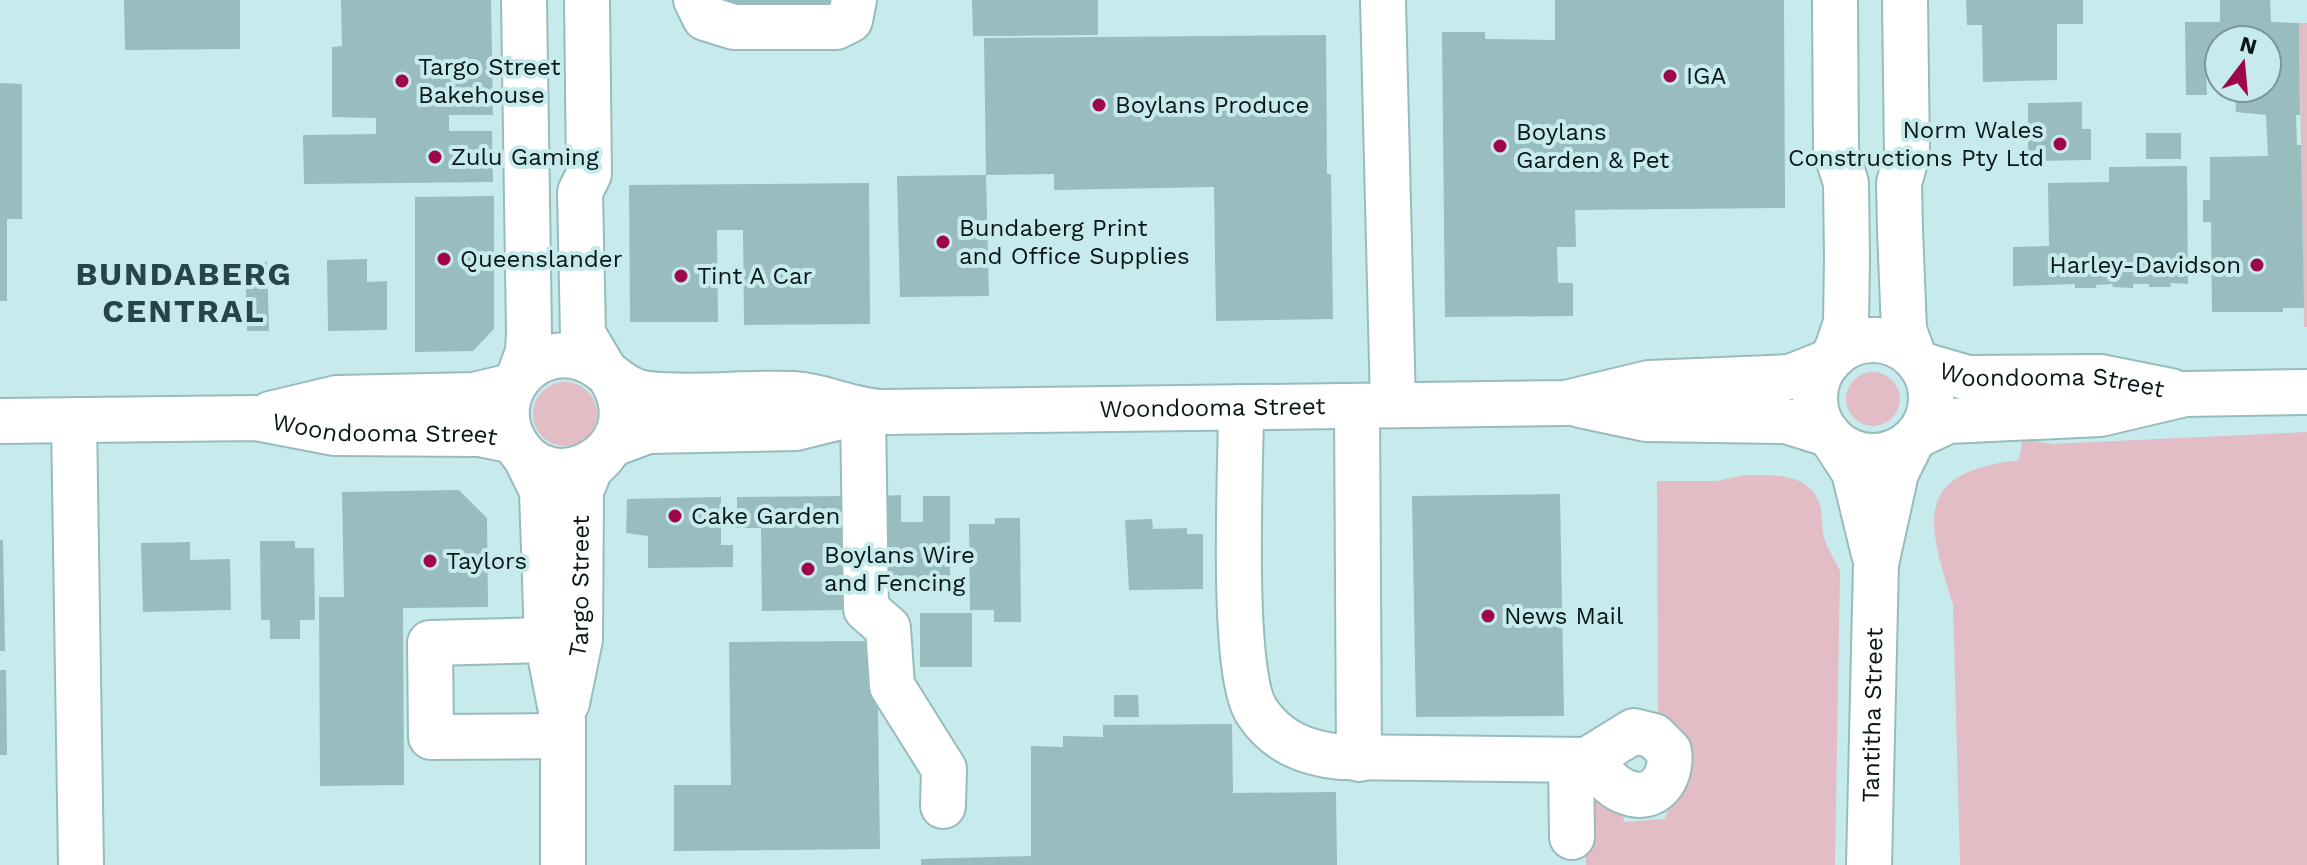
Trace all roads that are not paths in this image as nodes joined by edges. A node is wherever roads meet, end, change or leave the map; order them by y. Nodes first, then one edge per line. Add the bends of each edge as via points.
1 (524, 0) edge
2 (587, 0) edge
3 (696, 0) edge
4 (854, 0) edge
5 (1383, 0) edge
6 (1835, 0) edge
7 (1905, 0) edge
8 (1831, 358) junction
9 (1917, 360) junction
10 (608, 376) junction
11 (516, 381) junction
12 (2307, 392) edge
13 (2185, 394) junction
14 (1566, 403) junction
15 (1375, 405) junction
16 (1241, 407) junction
17 (863, 412) junction
18 (256, 418) junction
19 (74, 420) junction
20 (0, 421) edge
21 (1831, 438) junction
22 (1915, 438) junction
23 (519, 448) junction
24 (608, 450) junction
25 (1876, 564) junction
26 (547, 640) junction
27 (563, 729) junction
28 (1359, 759) junction
29 (943, 806) dead end
30 (1572, 837) dead end
31 (81, 865) edge
32 (563, 865) edge
33 (1869, 865) edge

1 - 11 street via 529,333 528,352
2 - 10 street via 589,174 580,192 583,334
3 - 4 street via 699,12 718,24 777,27 844,25 854,13
5 - 15 street
6 - 8 street via 1836,152 1846,183 1847,258 1846,323
7 - 9 street via 1907,155 1899,183 1900,230 1904,330
8 - 9 street via 1849,345 1883,341
8 - 14 street, Woondooma Street via 1781,379 1649,383
8 - 21 street via 1815,390 1820,421
9 - 13 street, Woondooma Street via 1968,378 2101,377
9 - 22 street via 1931,392 1931,408
10 - 11 street via 592,362 561,355 538,361
10 - 17 street, Woondooma Street via 647,394 798,394
10 - 24 street via 622,406 621,426
11 - 18 street, Woondooma Street via 474,395 337,398
11 - 23 street via 506,405 507,424
12 - 13 street, Woondooma Street
13 - 22 street, Woondooma Street via 2100,414 1957,420
14 - 15 street, Woondooma Street
14 - 21 street, Woondooma Street via 1646,419 1786,421
15 - 16 street, Woondooma Street
15 - 28 street
16 - 17 street, Woondooma Street
16 - 28 street via 1245,686 1255,710 1291,745
17 - 24 street, Woondooma Street via 796,428 648,431
17 - 29 street via 866,609 888,628 892,686 944,769
18 - 19 street, Woondooma Street
18 - 23 street, Woondooma Street via 334,433 479,434
19 - 20 street, Woondooma Street
19 - 31 street
21 - 22 street via 1865,456 1882,456
21 - 25 street, Tantitha Street via 1854,472
22 - 25 street, Tantitha Street via 1896,473
23 - 24 street via 539,465 564,470 588,465
23 - 26 street, Targo Street via 542,491
24 - 27 street, Targo Street via 590,469 581,491 580,639
25 - 33 street, Tantitha Street
26 - 27 street, Targo Street
26 - 27 street via 430,643 431,737
27 - 32 street, Targo Street
28 - 30 street via 1579,760

